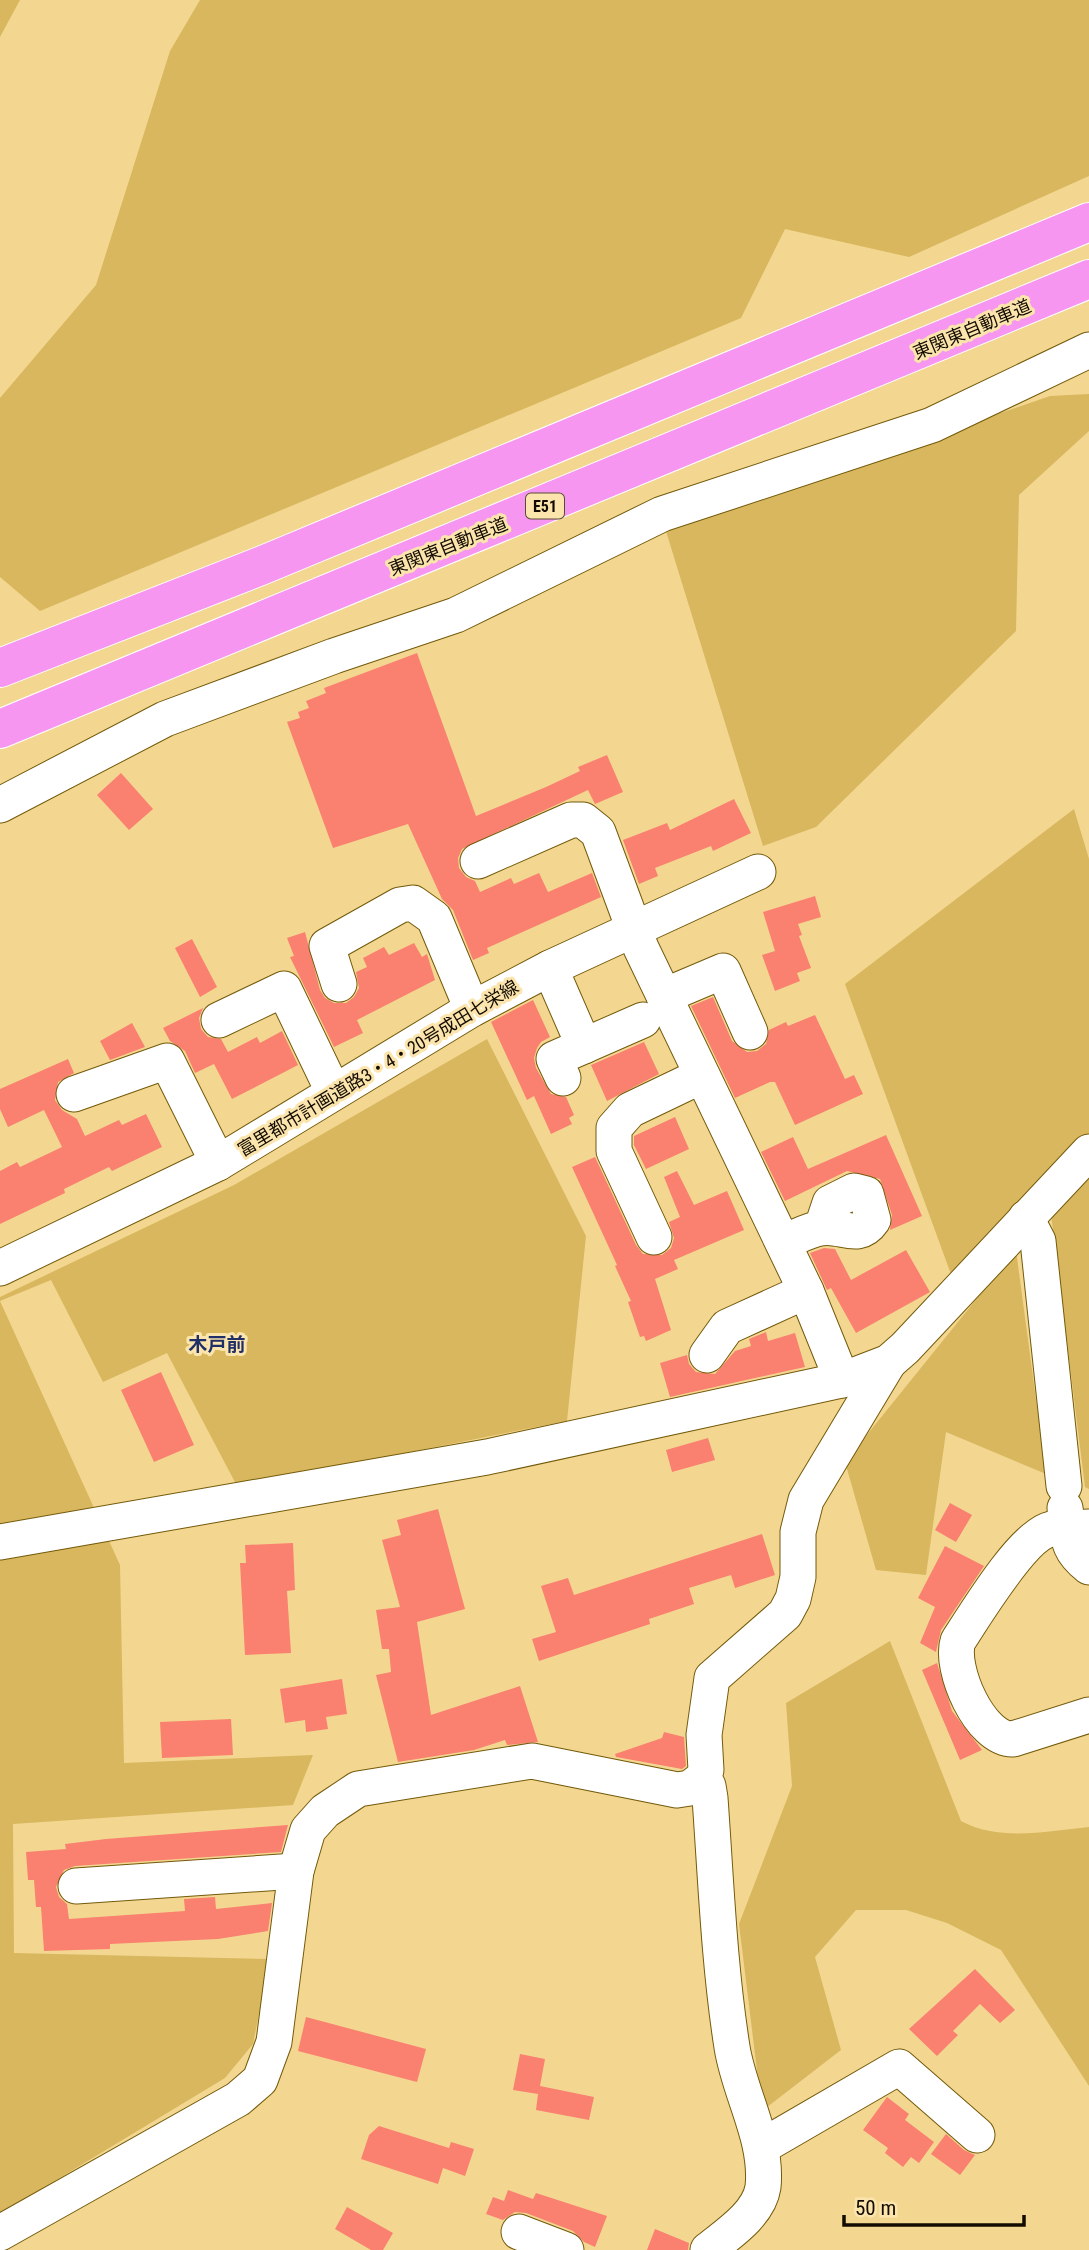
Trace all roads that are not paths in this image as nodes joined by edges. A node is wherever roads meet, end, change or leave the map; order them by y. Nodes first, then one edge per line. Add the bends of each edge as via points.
1 (1089, 222) edge
2 (1089, 279) edge
3 (1089, 350) edge
4 (0, 668) edge
5 (0, 729) edge
6 (0, 805) edge
7 (478, 861) dead end
8 (758, 872) dead end
9 (634, 929) junction
10 (550, 968) junction
11 (339, 984) dead end
12 (653, 1008) junction
13 (472, 1009) junction
14 (219, 1020) dead end
15 (750, 1032) dead end
16 (584, 1046) junction
17 (701, 1076) junction
18 (563, 1078) dead end
19 (333, 1091) junction
20 (74, 1094) dead end
21 (1089, 1152) edge
22 (218, 1163) junction
23 (1026, 1218) junction
24 (822, 1227) dead end
25 (654, 1237) dead end
26 (783, 1242) junction
27 (0, 1268) edge
28 (806, 1291) junction
29 (708, 1355) dead end
30 (889, 1362) junction
31 (842, 1381) junction
32 (1071, 1512) edge
33 (0, 1542) edge
34 (1089, 1567) edge
35 (1089, 1715) edge
36 (702, 1779) junction
37 (296, 1871) junction
38 (76, 1886) dead end
39 (977, 2135) dead end
40 (761, 2147) junction
41 (519, 2232) dead end
42 (0, 2234) edge
43 (566, 2250) edge
44 (708, 2250) edge

1 - 4 highway via 263,565
2 - 5 highway, 東関東自動車道 / E51
3 - 6 street via 932,425 662,514 456,615 164,719
7 - 9 street via 571,820 583,820 598,832
8 - 9 street, 富里都市計画道路3・4・20号成田七栄線
9 - 10 street, 富里都市計画道路3・4・20号成田七栄線
9 - 12 street
10 - 13 street, 富里都市計画道路3・4・20号成田七栄線
10 - 16 street
11 - 13 street via 327,946 400,905 413,903 434,918
12 - 15 street via 723,971
12 - 16 street
12 - 17 street
13 - 19 street, 富里都市計画道路3・4・20号成田七栄線
14 - 19 street via 284,989
16 - 18 street via 554,1059
17 - 25 street via 630,1110 614,1128 614,1151
17 - 26 street
19 - 22 street, 富里都市計画道路3・4・20号成田七栄線
20 - 22 street via 167,1061
21 - 23 street
22 - 27 street, 富里都市計画道路3・4・20号成田七栄線
23 - 30 street
23 - 32 street via 1038,1241
24 - 26 street
26 - 28 street
28 - 29 street via 727,1327
28 - 31 street
30 - 31 street
30 - 36 street via 806,1500 798,1532 798,1577 785,1614 712,1678
31 - 33 street via 487,1457
32 - 34 street via 1068,1545
32 - 35 street via 1015,1560 958,1641 955,1663 983,1724 1002,1739
36 - 37 street via 677,1790 532,1761 358,1789 308,1829
36 - 40 street via 710,1798 722,1978 733,2051
37 - 38 street
37 - 42 street via 274,2042 254,2099
39 - 40 street via 899,2067
40 - 44 street via 762,2190 755,2205
41 - 43 street

